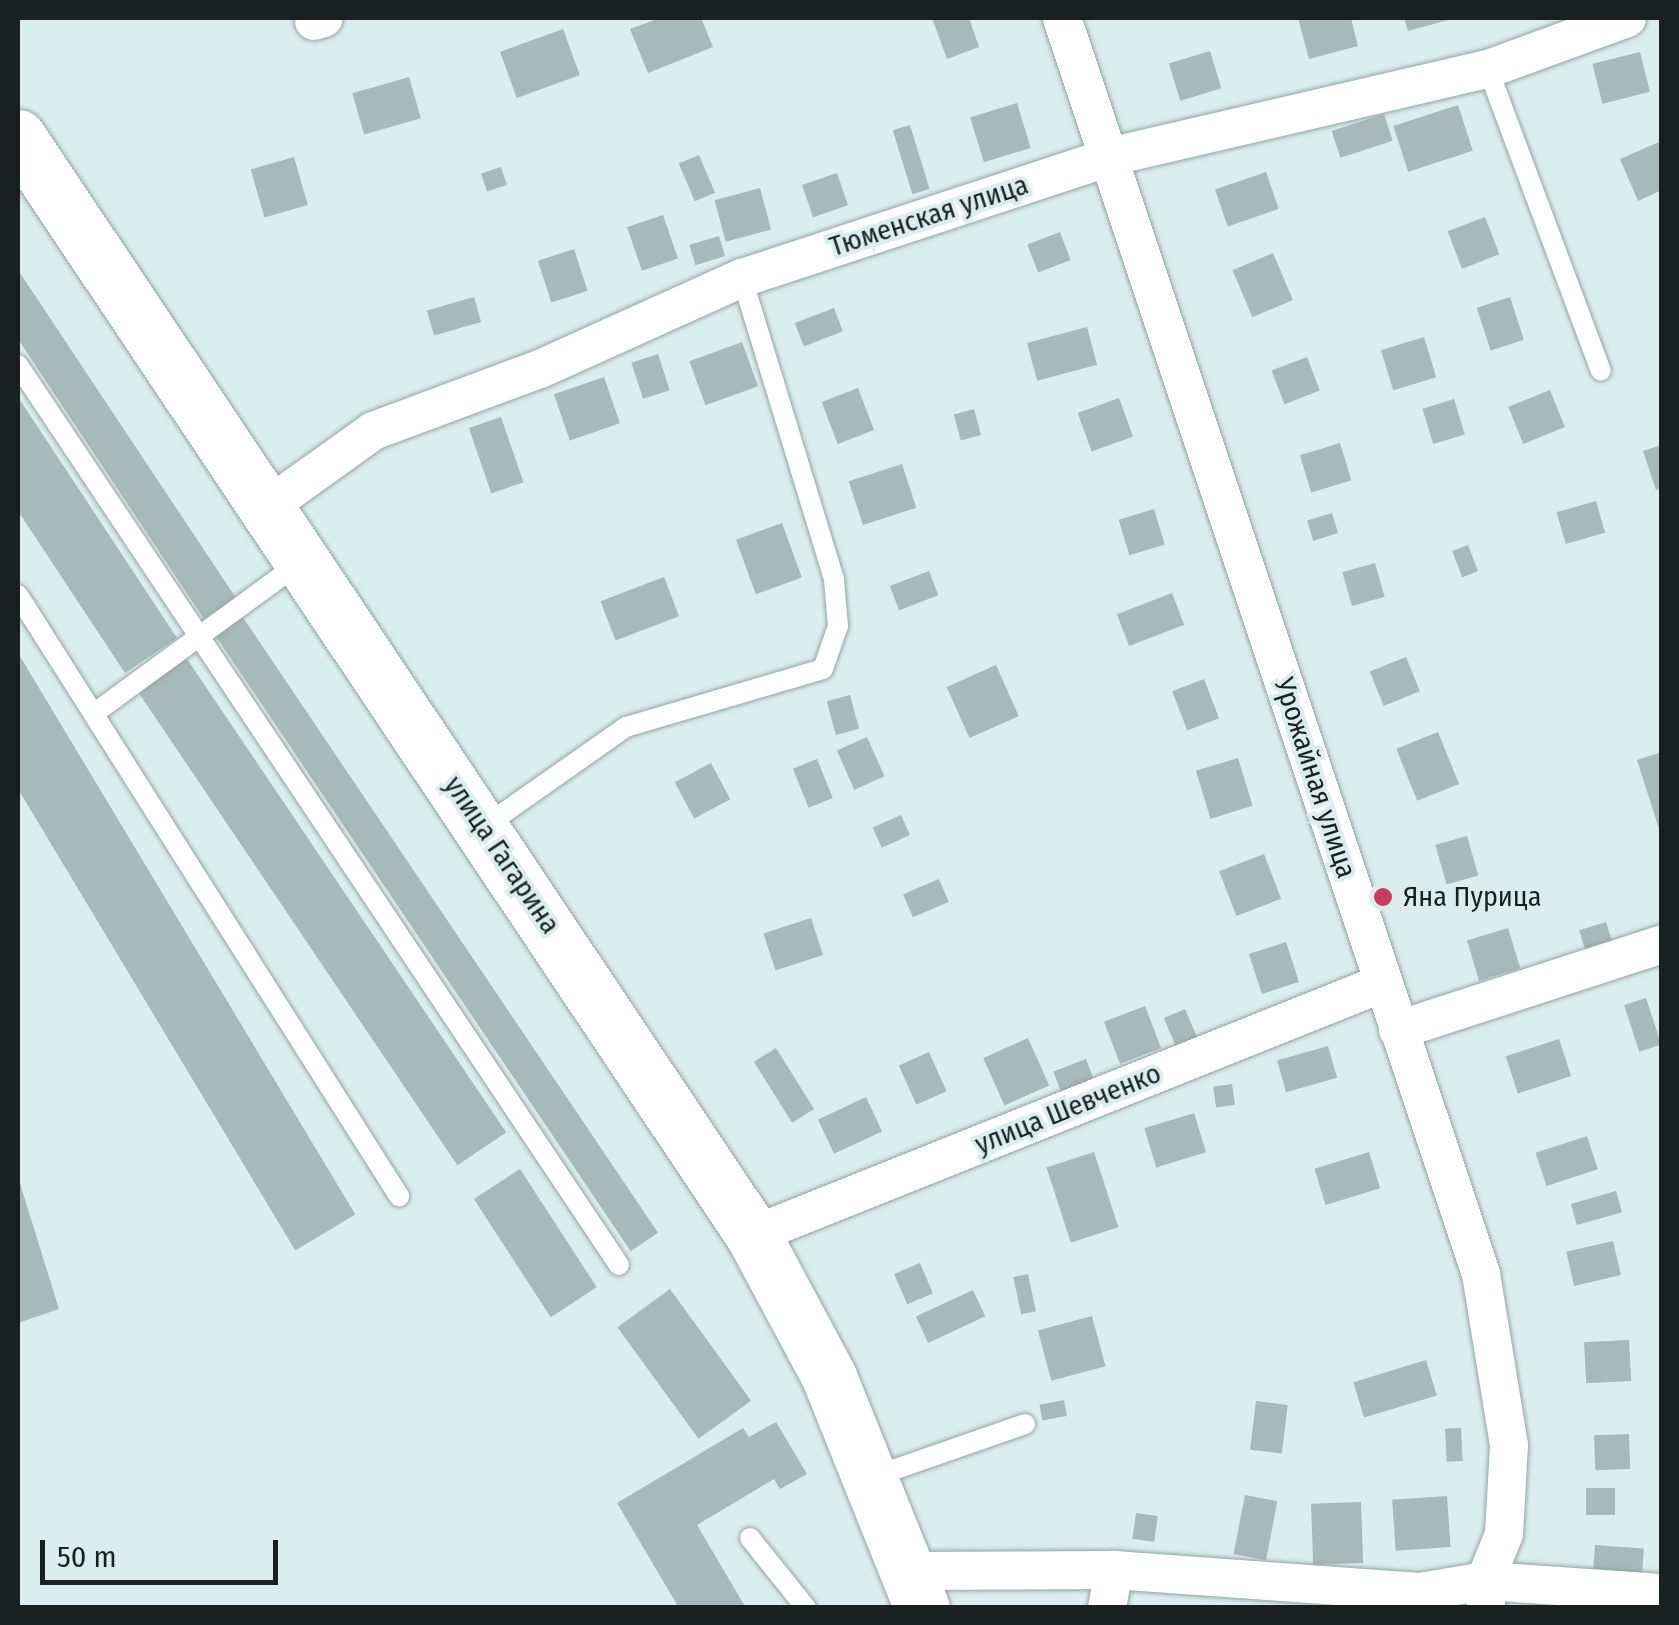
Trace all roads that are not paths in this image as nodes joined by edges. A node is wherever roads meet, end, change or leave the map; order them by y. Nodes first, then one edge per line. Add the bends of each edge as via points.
1 (1062, 18) edge
2 (1628, 18) edge
3 (1488, 69) junction
4 (18, 138) edge
5 (1109, 157) junction
6 (742, 278) junction
7 (18, 366) edge
8 (1601, 371) dead end
9 (267, 507) junction
10 (302, 561) junction
11 (18, 595) edge
12 (198, 638) junction
13 (96, 712) junction
14 (484, 826) junction
15 (1662, 944) edge
16 (1383, 983) junction
17 (1398, 1030) junction
18 (399, 1196) dead end
19 (754, 1234) junction
20 (620, 1265) dead end
21 (1025, 1424) dead end
22 (874, 1477) junction
23 (750, 1538) dead end
24 (1114, 1570) junction
25 (917, 1589) edge
26 (1485, 1594) edge
27 (1659, 1598) edge
28 (806, 1608) edge
29 (1107, 1608) edge

1 - 5 street, Урожайная улица
2 - 3 street, Тюменская улица
3 - 5 street, Тюменская улица
3 - 8 lane
4 - 9 main road, улица Гагарина
5 - 6 street, Тюменская улица
5 - 16 street, Урожайная улица
6 - 9 street, Тюменская улица via 540,370 373,431
6 - 14 lane via 834,579 838,626 823,669 626,727
7 - 12 lane
9 - 10 main road, улица Гагарина
10 - 12 lane
10 - 14 main road, улица Гагарина
11 - 13 lane
12 - 13 lane
12 - 20 lane
13 - 18 lane
14 - 19 main road, улица Гагарина
15 - 17 street
16 - 17 street, Урожайная улица
16 - 19 street, улица Шевченко
17 - 26 street, Урожайная улица via 1481,1274 1506,1426 1504,1534
19 - 22 main road, улица Гагарина
21 - 22 lane
22 - 25 main road, улица Гагарина
23 - 28 lane
24 - 25 street
24 - 26 street
24 - 29 street
26 - 27 street

